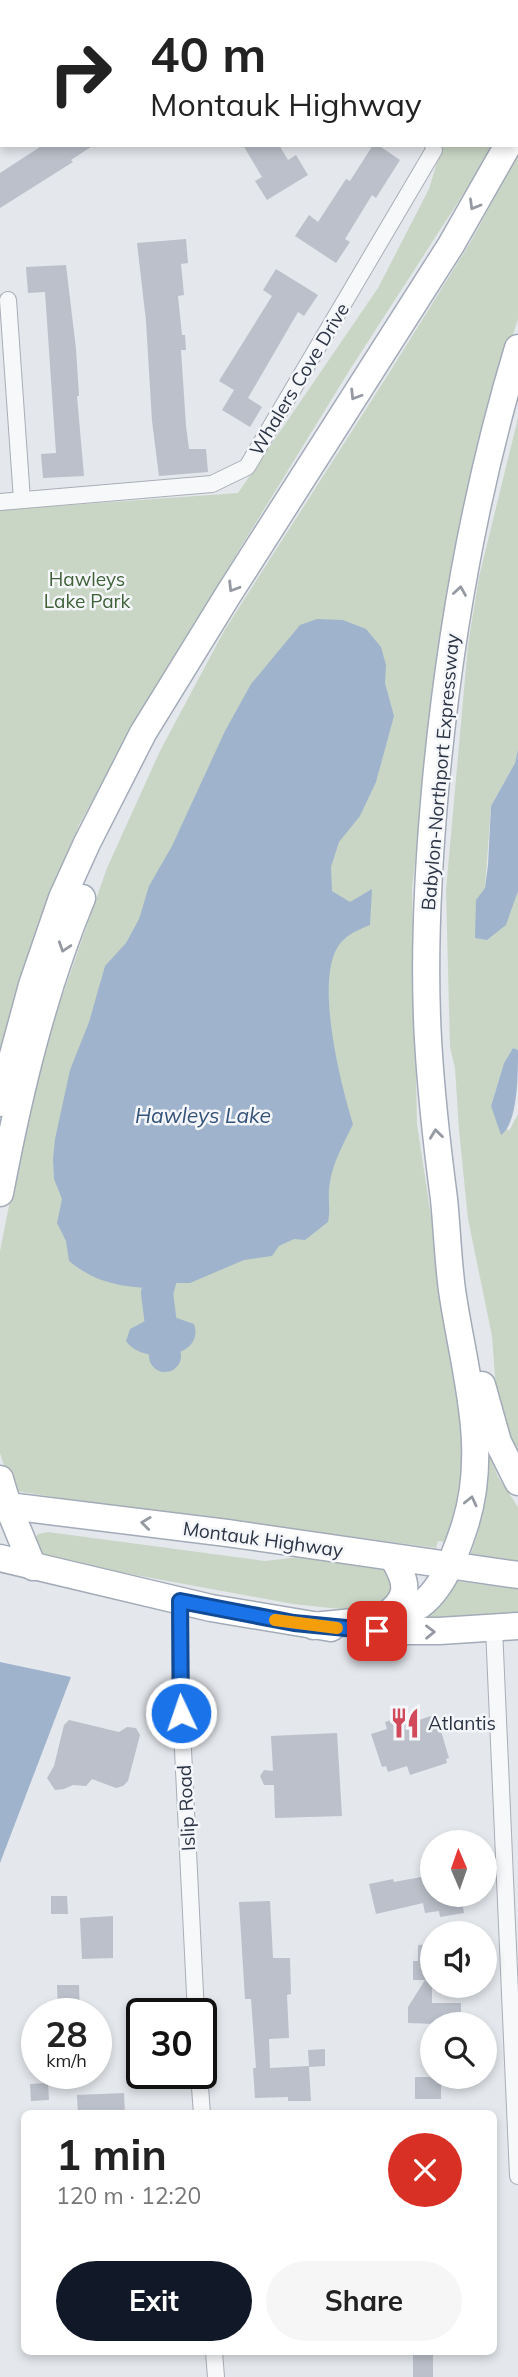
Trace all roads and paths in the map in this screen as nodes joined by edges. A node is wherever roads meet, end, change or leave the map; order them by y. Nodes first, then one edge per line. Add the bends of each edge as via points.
1 (433, 147) edge
2 (507, 147) edge
3 (8, 300) dead end
4 (518, 348) edge
5 (22, 500) junction
6 (0, 502) edge
7 (189, 660) junction
8 (0, 1103) edge
9 (0, 1192) edge
10 (444, 1202) junction
11 (0, 1479) edge
12 (518, 1482) edge
13 (4, 1506) edge
14 (0, 1558) edge
15 (393, 1558) junction
16 (450, 1566) junction
17 (33, 1567) junction
18 (518, 1575) edge
19 (180, 1601) junction
20 (384, 1617) junction
21 (313, 1626) junction
22 (506, 1627) edge
23 (195, 1998) edge
24 (514, 2025) edge
25 (200, 2089) edge
26 (202, 2110) edge
27 (518, 2176) edge
28 (215, 2355) edge
29 (216, 2377) edge

1 - 5 street, Whalers Cove Drive via 247,467 212,484
2 -> 7 main road via 451,245
3 - 5 street
10 -> 4 main road, Babylon-Northport Expressway via 426,1009 434,801 464,564
5 - 6 street, Whalers Cove Drive
7 - 8 main road via 140,740 66,889 32,985
7 -> 9 main road via 126,791 71,927 36,1039
10 - 12 main road via 487,1404 501,1450
16 -> 10 main road via 465,1525 476,1470
11 - 13 main road
15 -> 13 main road, Montauk Highway
13 - 17 main road
14 - 17 main road
15 - 16 main road, Montauk Highway
15 - 20 main road via 405,1591
16 - 18 main road, Montauk Highway
16 - 20 main road via 424,1601 405,1613
17 - 19 main road
19 - 21 main road
19 - 23 street, Islip Road
20 - 21 main road
21 -> 22 main road via 409,1632
22 - 24 street via 498,1673
24 - 27 street
25 - 26 street
28 - 29 street

